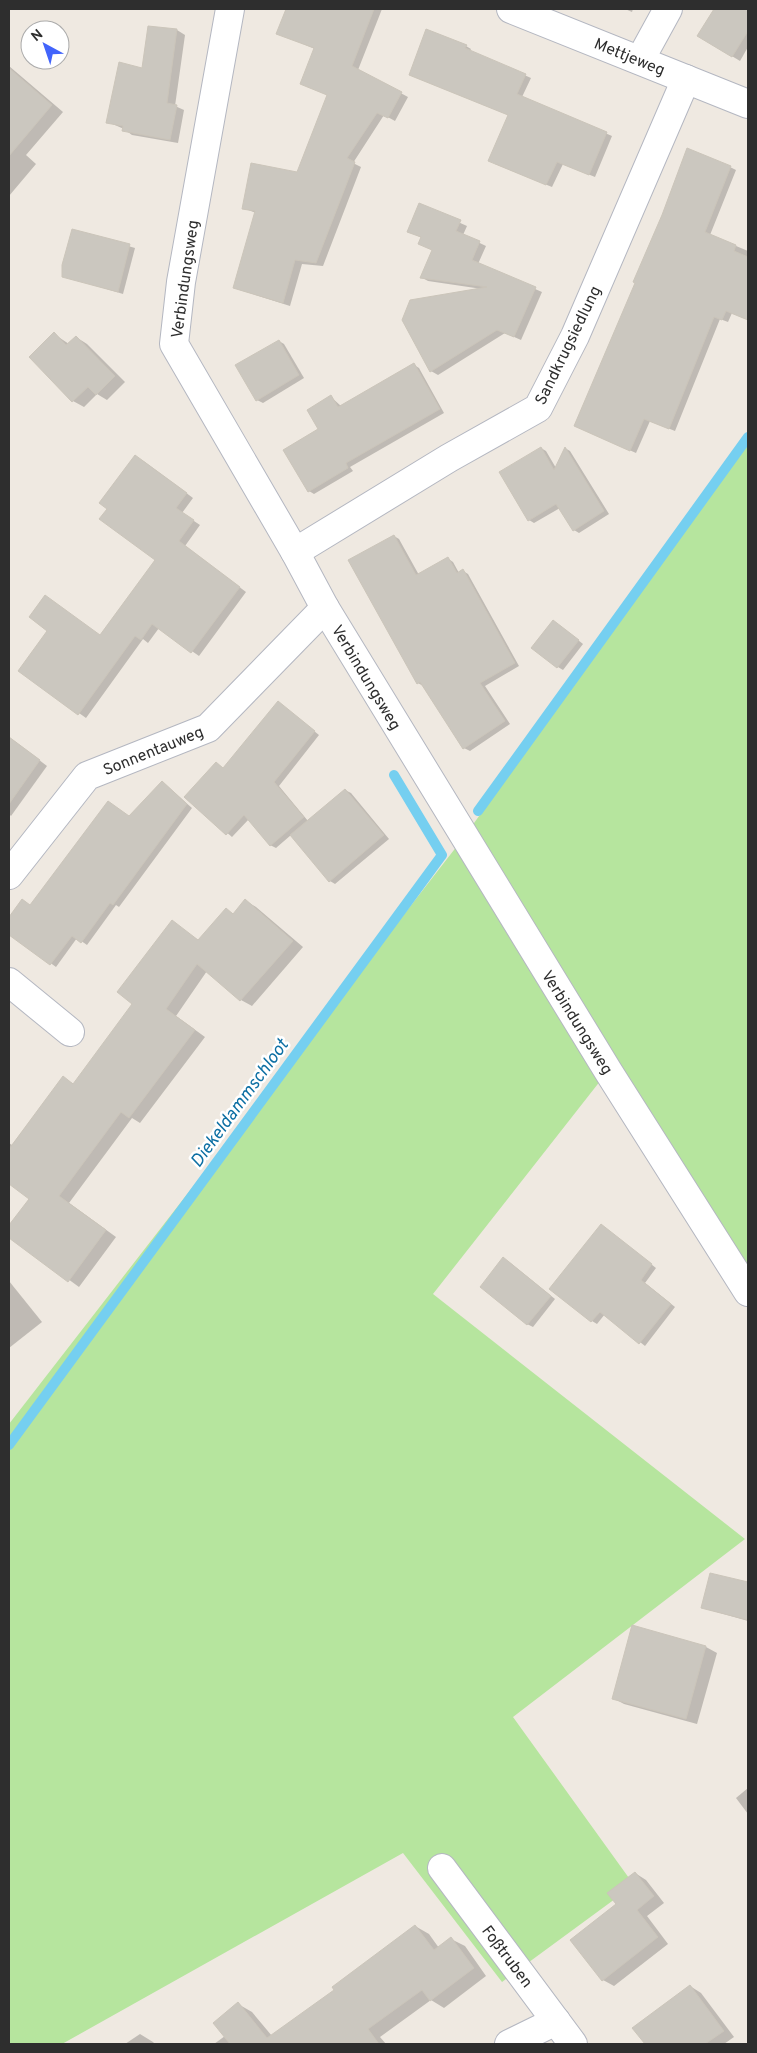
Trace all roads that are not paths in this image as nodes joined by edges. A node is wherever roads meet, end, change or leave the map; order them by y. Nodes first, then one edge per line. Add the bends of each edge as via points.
1 (230, 9) edge
2 (511, 9) edge
3 (668, 9) edge
4 (640, 60) junction
5 (686, 79) junction
6 (748, 104) edge
7 (295, 552) junction
8 (325, 608) junction
9 (9, 875) edge
10 (9, 982) edge
11 (70, 1032) dead end
12 (748, 1292) edge
13 (442, 1868) dead end
14 (556, 2021) junction
15 (509, 2044) edge
16 (573, 2044) edge

1 - 7 street, Verbindungsweg via 174,344
2 - 4 street, Mettjeweg
3 - 4 street
4 - 5 street, Mettjeweg
5 - 6 street, Mettjeweg
5 - 7 street, Sandkrugsiedlung via 575,336 538,408
7 - 8 street, Verbindungsweg
8 - 9 street, Sonnentauweg via 208,728 88,776
8 - 12 street, Verbindungsweg via 608,1071
10 - 11 street
13 - 14 street, Foßtruben
14 - 15 street
14 - 16 street, Foßtruben

